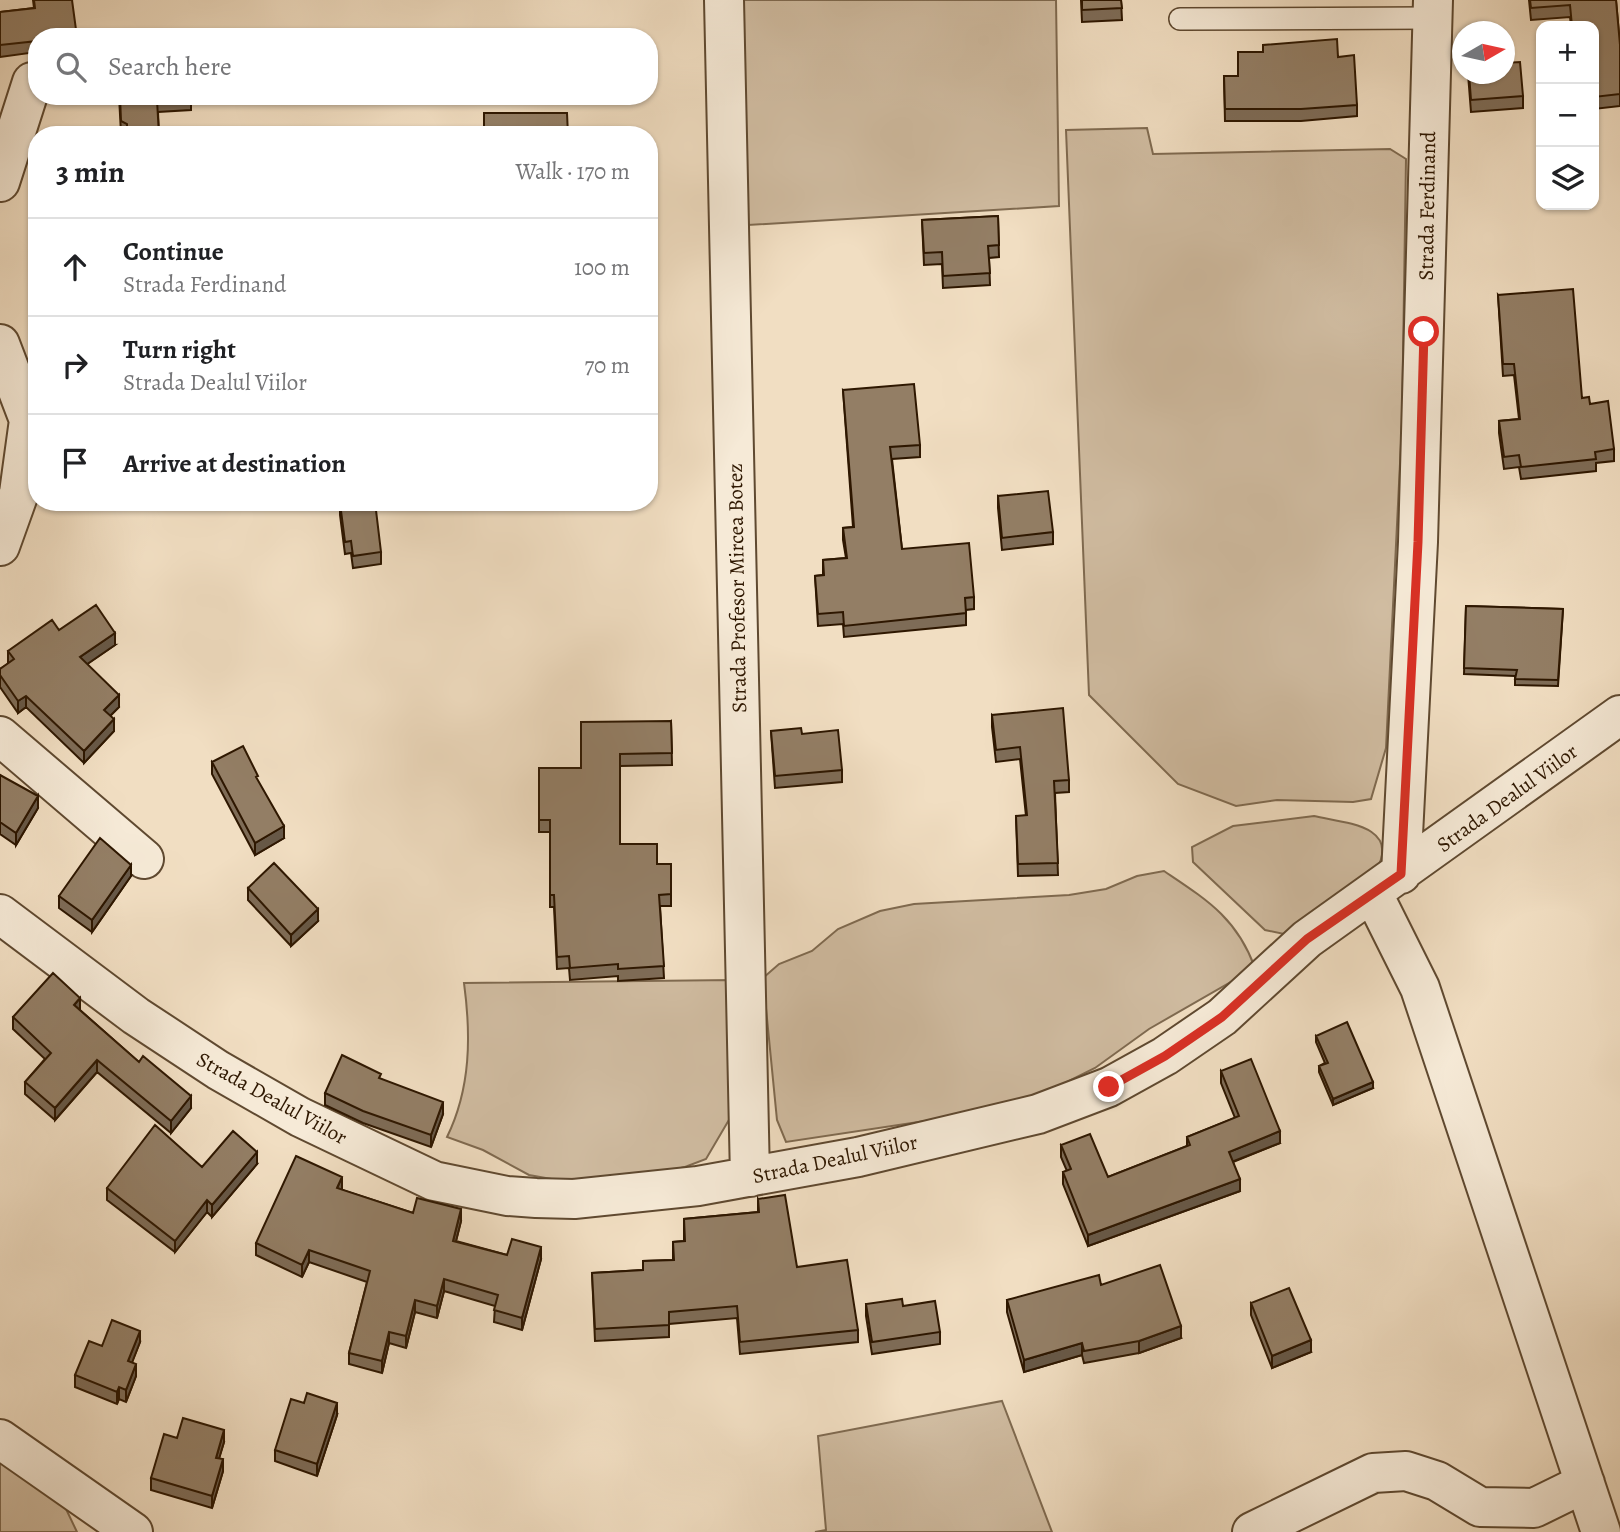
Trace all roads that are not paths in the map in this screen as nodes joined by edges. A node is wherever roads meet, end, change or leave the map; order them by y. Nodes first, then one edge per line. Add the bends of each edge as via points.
1 (724, 0) edge
2 (1432, 9) edge
3 (1180, 19) dead end
4 (28, 94) edge
5 (0, 182) edge
6 (0, 344) edge
7 (28, 417) edge
8 (28, 427) edge
9 (0, 546) edge
10 (1620, 715) edge
11 (0, 736) edge
12 (144, 859) dead end
13 (1387, 884) junction
14 (0, 914) edge
15 (750, 1177) junction
16 (0, 1439) edge
17 (1585, 1483) junction
18 (133, 1532) edge
19 (1252, 1532) edge
20 (1601, 1532) edge

1 - 15 street, Strada Profesor Mircea Botez
2 - 3 lane
2 - 13 street, Strada Ferdinand via 1419,528
4 - 5 street
6 - 7 street
8 - 9 street via 19,493
10 - 13 street, Strada Dealul Viilor
11 - 12 street
13 - 15 street, Strada Dealul Viilor via 1307,939 1222,1017 1109,1087 1038,1114 858,1157
13 - 17 street
14 - 15 street, Strada Dealul Viilor via 136,1016 218,1070 300,1117 434,1181 507,1196 574,1199
16 - 18 street
17 - 19 street via 1534,1508 1480,1507 1437,1481 1406,1471 1373,1473
17 - 20 street

